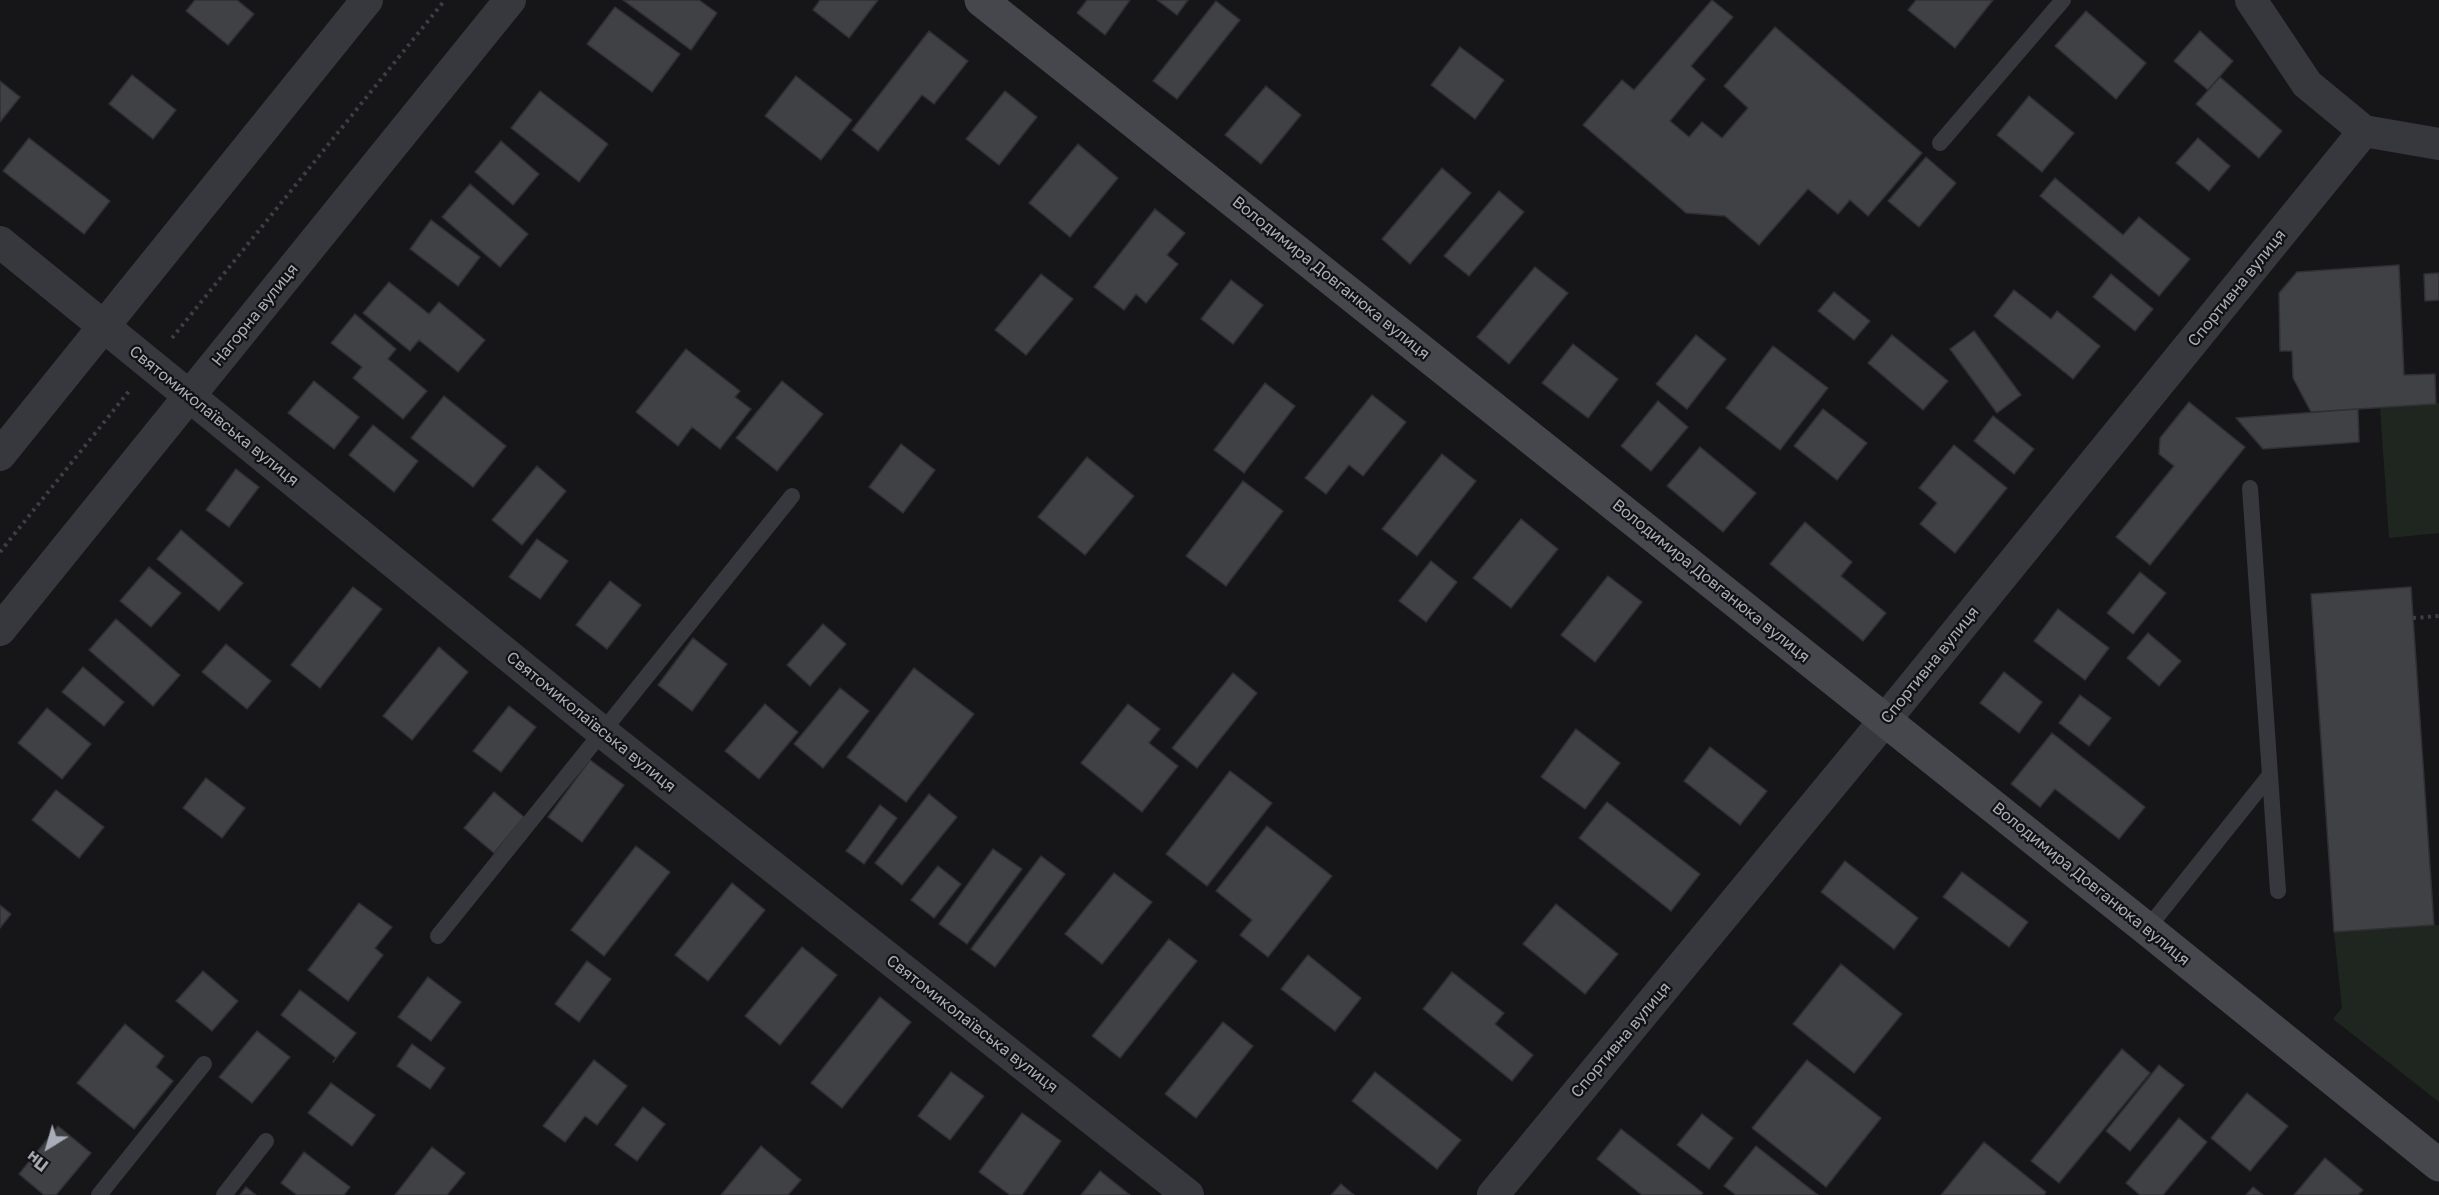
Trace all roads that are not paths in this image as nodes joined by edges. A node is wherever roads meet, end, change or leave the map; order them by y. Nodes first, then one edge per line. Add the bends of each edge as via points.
1 (367, 0) edge
2 (510, 0) edge
3 (981, 0) edge
4 (2063, 0) edge
5 (2251, 0) edge
6 (2364, 131) junction
7 (1940, 143) dead end
8 (2439, 144) edge
9 (0, 242) edge
10 (104, 326) junction
11 (190, 396) junction
12 (0, 455) edge
13 (2250, 488) dead end
14 (792, 496) dead end
15 (0, 630) edge
16 (1885, 720) junction
17 (601, 731) junction
18 (2270, 775) junction
19 (2278, 891) dead end
20 (2147, 929) junction
21 (438, 936) dead end
22 (204, 1064) dead end
23 (266, 1141) dead end
24 (2439, 1165) edge
25 (99, 1195) edge
26 (224, 1195) edge
27 (1188, 1195) edge
28 (1493, 1195) edge

1 - 10 street
2 - 11 street, Нагорна вулиця
3 - 16 main road, Володимира Довганюка вулиця
4 - 7 lane
5 - 6 street via 2307,84
6 - 8 street
6 - 16 street, Спортивна вулиця
9 - 10 street, Святомиколаївська вулиця
10 - 11 street, Святомиколаївська вулиця
10 - 12 street
11 - 15 street, Нагорна вулиця
11 - 17 street, Святомиколаївська вулиця
13 - 18 lane
14 - 17 lane
16 - 20 main road, Володимира Довганюка вулиця
16 - 28 street, Спортивна вулиця
17 - 21 lane
17 - 27 street, Святомиколаївська вулиця
18 - 19 lane
18 - 20 lane
20 - 24 main road, Володимира Довганюка вулиця
22 - 25 lane
23 - 26 lane

